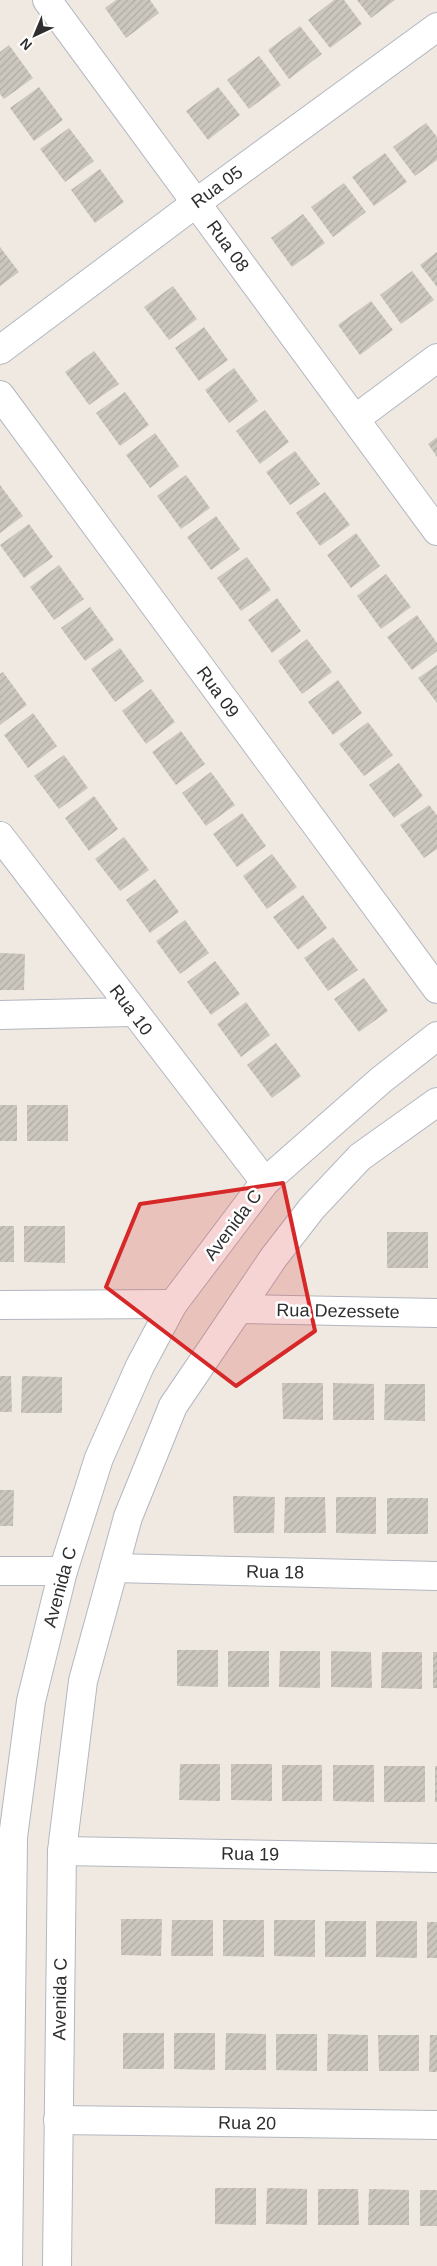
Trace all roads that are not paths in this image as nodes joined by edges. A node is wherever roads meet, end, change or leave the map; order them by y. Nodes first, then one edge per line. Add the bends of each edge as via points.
1 (48, 0) edge
2 (437, 27) edge
3 (196, 203) junction
4 (0, 350) edge
5 (437, 358) edge
6 (0, 395) edge
7 (355, 419) junction
8 (437, 531) edge
9 (0, 836) edge
10 (437, 989) edge
11 (132, 1012) junction
12 (0, 1015) edge
13 (437, 1036) edge
14 (437, 1102) edge
15 (265, 1182) junction
16 (174, 1304) junction
17 (0, 1305) edge
18 (239, 1309) junction
19 (437, 1313) edge
20 (114, 1568) junction
21 (63, 1570) junction
22 (0, 1571) edge
23 (437, 1576) edge
24 (6, 1837) edge
25 (62, 1851) junction
26 (437, 1858) edge
27 (58, 2120) junction
28 (5, 2121) edge
29 (437, 2125) edge
30 (8, 2266) edge
31 (57, 2266) edge

1 - 3 street, Rua 08
2 - 3 street, Rua 05
3 - 4 street, Rua 05
3 - 7 street, Rua 08
5 - 7 street
6 - 10 street, Rua 09
7 - 8 street, Rua 08
9 - 11 street, Rua 10
11 - 12 street
11 - 15 street, Rua 10
13 - 15 street, Avenida C via 381,1080
14 - 18 street, Avenida C via 360,1157 312,1208
15 - 16 street, Avenida C
16 - 17 street
16 - 21 street, Avenida C via 140,1366 99,1458
18 - 19 street, Rua Dezessete
18 - 20 street, Avenida C via 173,1406 128,1517
20 - 23 street, Rua 18
20 - 25 street, Avenida C via 83,1681
21 - 22 street
21 - 24 street, Avenida C via 31,1701
24 - 28 street, Avenida C
25 - 26 street, Rua 19
25 - 27 street, Avenida C
27 - 29 street, Rua 20
27 - 31 street, Avenida C
28 - 30 street, Avenida C

